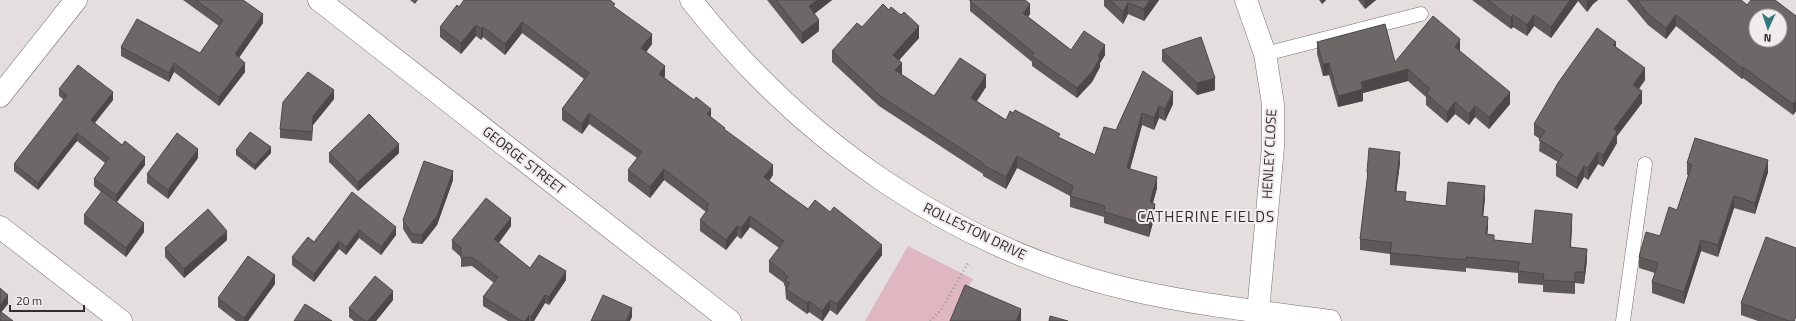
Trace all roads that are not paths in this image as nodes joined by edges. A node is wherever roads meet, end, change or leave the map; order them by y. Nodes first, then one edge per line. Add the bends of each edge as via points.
1 (76, 0) edge
2 (318, 0) edge
3 (691, 0) edge
4 (1246, 0) edge
5 (1421, 14) dead end
6 (1265, 54) junction
7 (0, 96) edge
8 (1645, 164) dead end
9 (0, 226) edge
10 (1258, 312) junction
11 (121, 321) edge
12 (730, 321) edge
13 (1330, 321) edge
14 (1623, 321) edge

1 - 7 street
2 - 12 street, GEORGE STREET
3 - 10 street, ROLLESTON DRIVE via 752,71 815,129 861,166 956,225 1024,256 1093,280 1156,296
4 - 6 street, HENLEY CLOSE
5 - 6 lane
6 - 10 street, HENLEY CLOSE via 1273,104 1273,147
8 - 14 lane
9 - 11 street
10 - 13 street, ROLLESTON DRIVE

